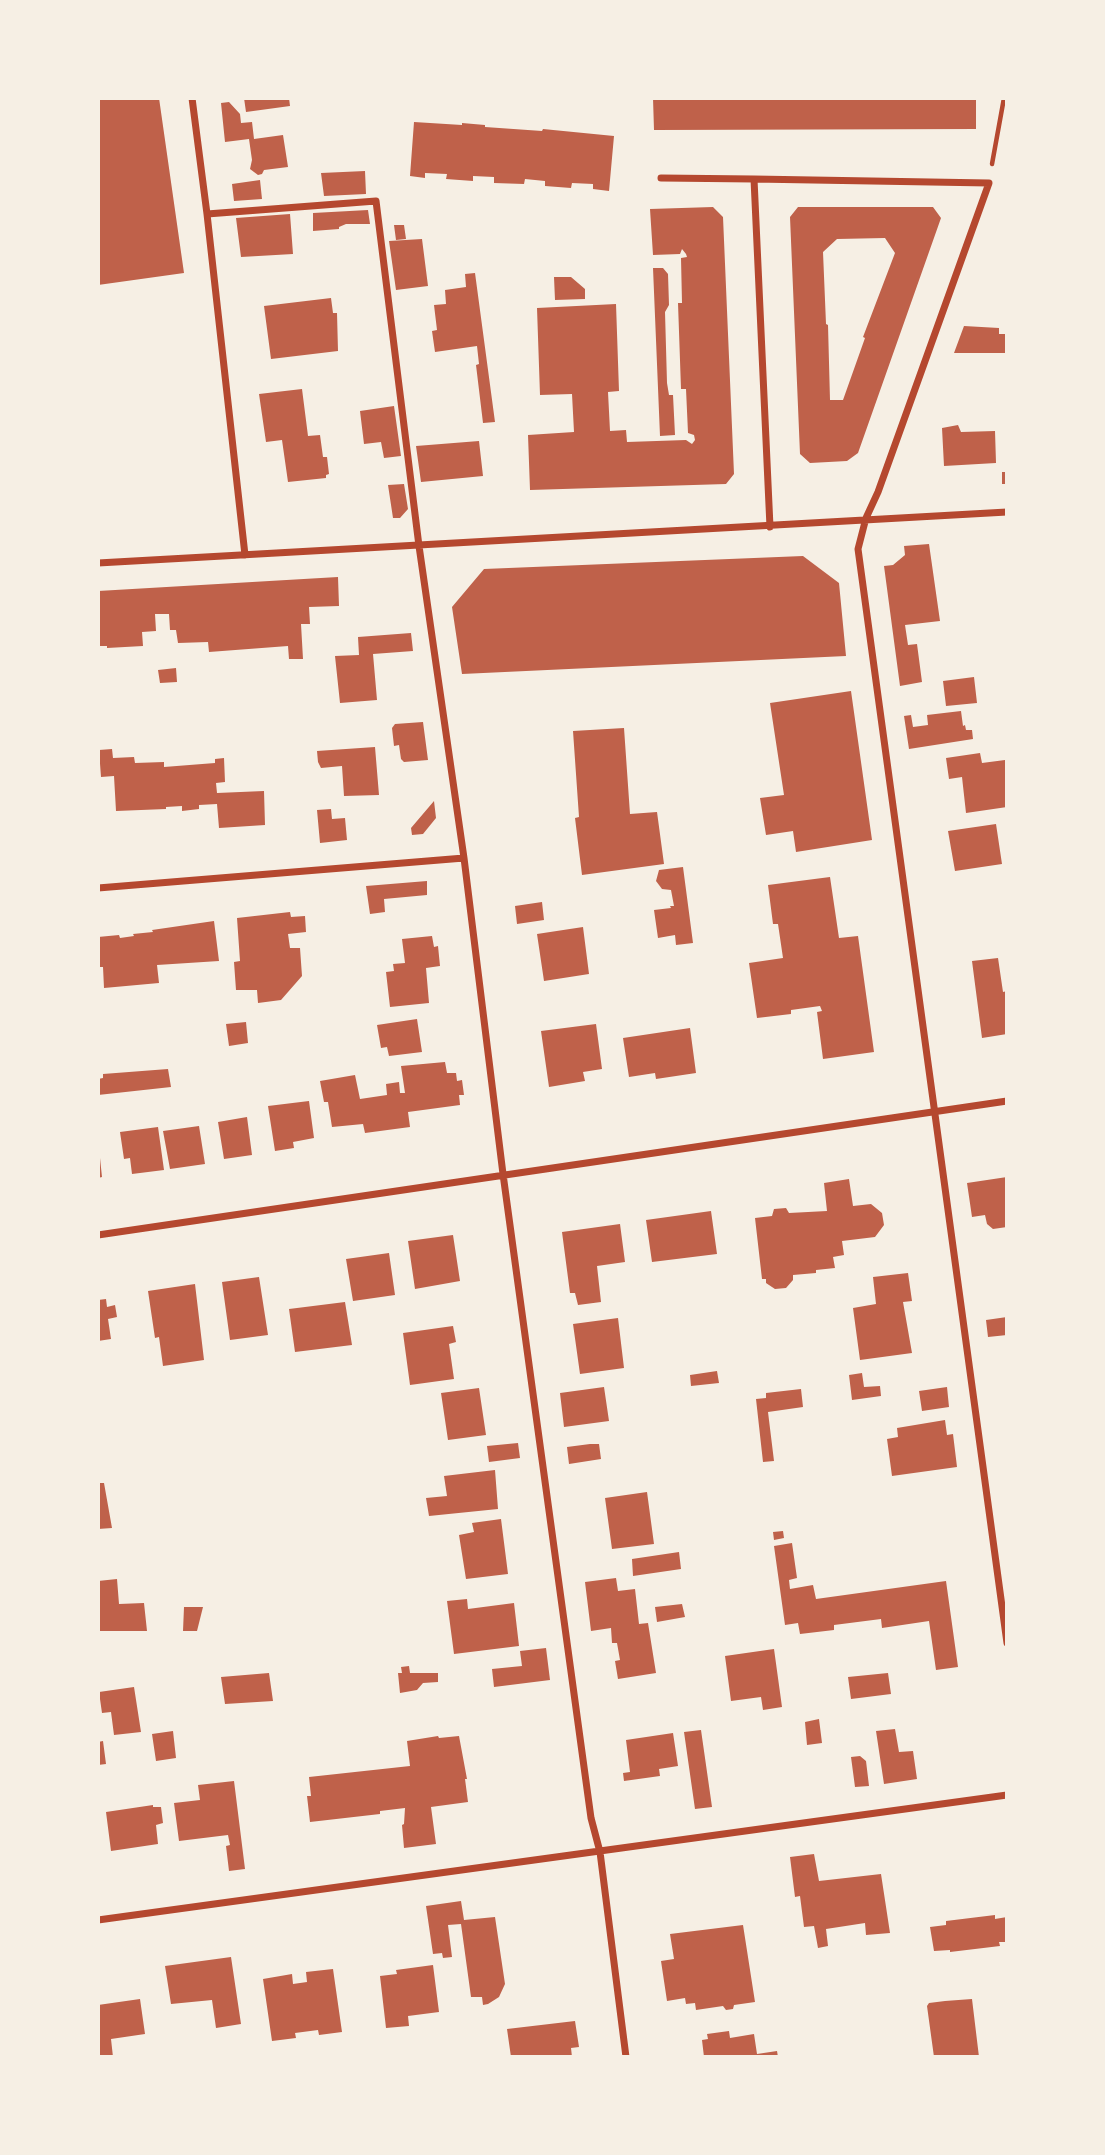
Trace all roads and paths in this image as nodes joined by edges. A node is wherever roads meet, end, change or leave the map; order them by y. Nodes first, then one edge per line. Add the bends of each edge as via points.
1 (192, 98) edge
2 (1004, 98) edge
3 (661, 178) dead end
4 (754, 179) junction
5 (989, 183) junction
6 (207, 215) junction
7 (1007, 512) edge
8 (866, 518) junction
9 (770, 527) junction
10 (419, 546) junction
11 (245, 555) junction
12 (98, 563) edge
13 (464, 858) junction
14 (98, 888) edge
15 (1007, 1101) edge
16 (935, 1112) junction
17 (503, 1174) junction
18 (98, 1235) edge
19 (1007, 1643) edge
20 (1007, 1795) edge
21 (600, 1852) junction
22 (98, 1920) edge
23 (626, 2057) edge

1 - 6 street
2 - 5 path
3 - 4 street
4 - 5 street
4 - 9 street
5 - 8 street
6 - 10 street via 376,201
6 - 11 street
7 - 8 street
8 - 9 street
8 - 16 street via 858,549
9 - 10 street
10 - 11 street
10 - 13 street
11 - 12 street
13 - 14 street
13 - 17 street
15 - 16 street
16 - 17 street
16 - 19 street
17 - 18 street
17 - 21 street via 591,1818
20 - 21 street
21 - 22 street
21 - 23 street

